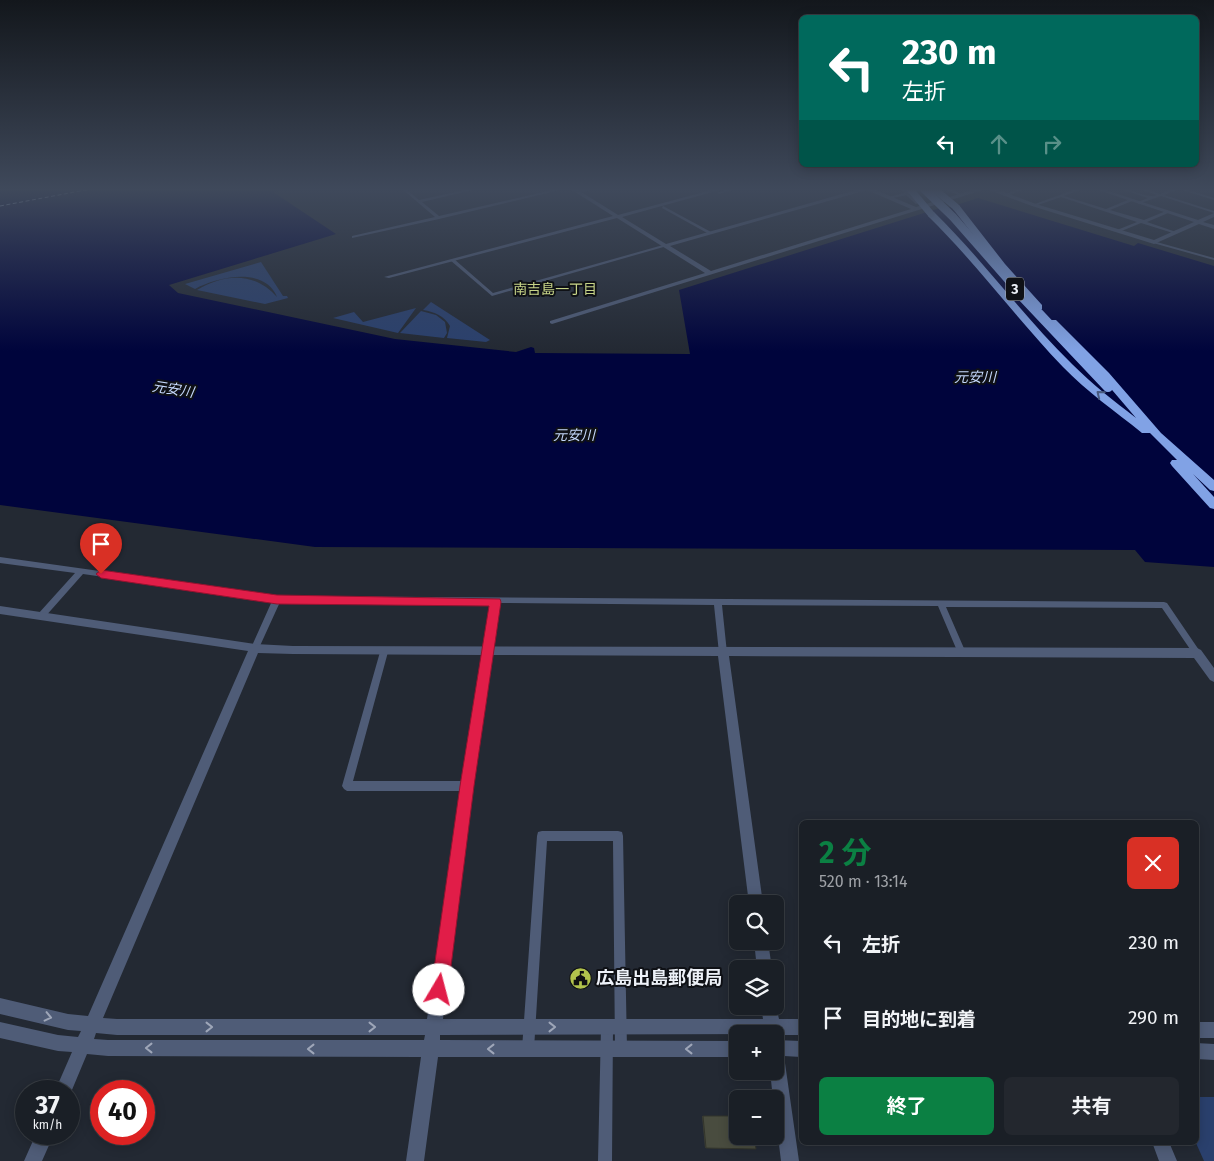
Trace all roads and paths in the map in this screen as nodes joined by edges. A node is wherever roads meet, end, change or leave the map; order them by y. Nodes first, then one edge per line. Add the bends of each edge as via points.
1 (521, 242) edge
2 (659, 242) edge
3 (678, 242) edge
4 (805, 242) edge
5 (960, 242) edge
6 (975, 242) edge
7 (983, 242) edge
8 (1154, 242) edge
9 (665, 246) junction
10 (1214, 259) edge
11 (452, 260) junction
12 (710, 273) junction
13 (387, 277) dead end
14 (552, 322) dead end
15 (1155, 436) junction
16 (1214, 487) edge
17 (1214, 497) edge
18 (1214, 506) edge
19 (0, 560) edge
20 (82, 571) junction
21 (277, 599) junction
22 (496, 602) junction
23 (718, 602) junction
24 (941, 604) junction
25 (1, 612) edge
26 (41, 616) junction
27 (255, 648) junction
28 (384, 652) junction
29 (488, 652) junction
30 (723, 653) junction
31 (962, 653) junction
32 (1197, 653) junction
33 (1214, 677) edge
34 (467, 786) junction
35 (755, 895) edge
36 (0, 1006) edge
37 (91, 1025) junction
38 (434, 1027) junction
39 (530, 1027) junction
40 (614, 1027) junction
41 (799, 1027) edge
42 (729, 1029) edge
43 (784, 1029) edge
44 (0, 1030) edge
45 (1199, 1030) edge
46 (1214, 1030) edge
47 (82, 1046) junction
48 (729, 1048) edge
49 (784, 1048) edge
50 (431, 1049) junction
51 (528, 1049) junction
52 (614, 1049) junction
53 (799, 1049) edge
54 (1199, 1051) edge
55 (1214, 1052) edge
56 (68, 1080) edge
57 (779, 1080) edge
58 (40, 1145) edge
59 (1161, 1145) edge
60 (33, 1161) edge
61 (415, 1161) edge
62 (605, 1161) edge
63 (790, 1161) edge
64 (1168, 1161) edge

1 - 11 street
2 - 9 street
3 - 9 street
4 - 12 street
15 -> 5 highway via 1089,385
6 - 15 highway, 3, bridge
7 - 15 highway via 1046,314 1105,374
8 - 10 street
9 - 11 street via 492,295
9 - 12 street
11 - 13 street
12 - 14 street
15 - 16 highway
15 - 17 highway, 3
15 - 18 highway, 3
19 - 20 street
20 - 21 street
20 - 26 street
21 - 22 street
21 - 27 street
22 - 23 street
22 - 29 street
23 - 24 street
23 - 30 street
24 - 31 street
24 - 32 street via 1164,605
25 - 26 street
26 - 27 street
27 - 28 street
27 - 37 street
28 - 29 street
28 - 34 street via 347,786
29 - 30 street
29 - 34 street
30 - 31 street
30 - 35 street
31 - 32 street
32 - 33 street
34 - 38 street
36 -> 37 street
37 -> 38 street
37 - 47 street
38 - 39 street
38 - 50 street
39 -> 40 street
39 - 40 street via 542,836 618,836
39 - 51 street
40 - 42 street
40 - 52 street
41 - 43 street
44 - 47 street
45 - 46 street
50 -> 47 street
47 - 56 street
48 -> 52 street
49 - 53 street
51 -> 50 street
50 - 61 street
51 - 52 street
52 - 62 street
54 - 55 street
57 - 63 street
58 - 60 street
59 - 64 street

